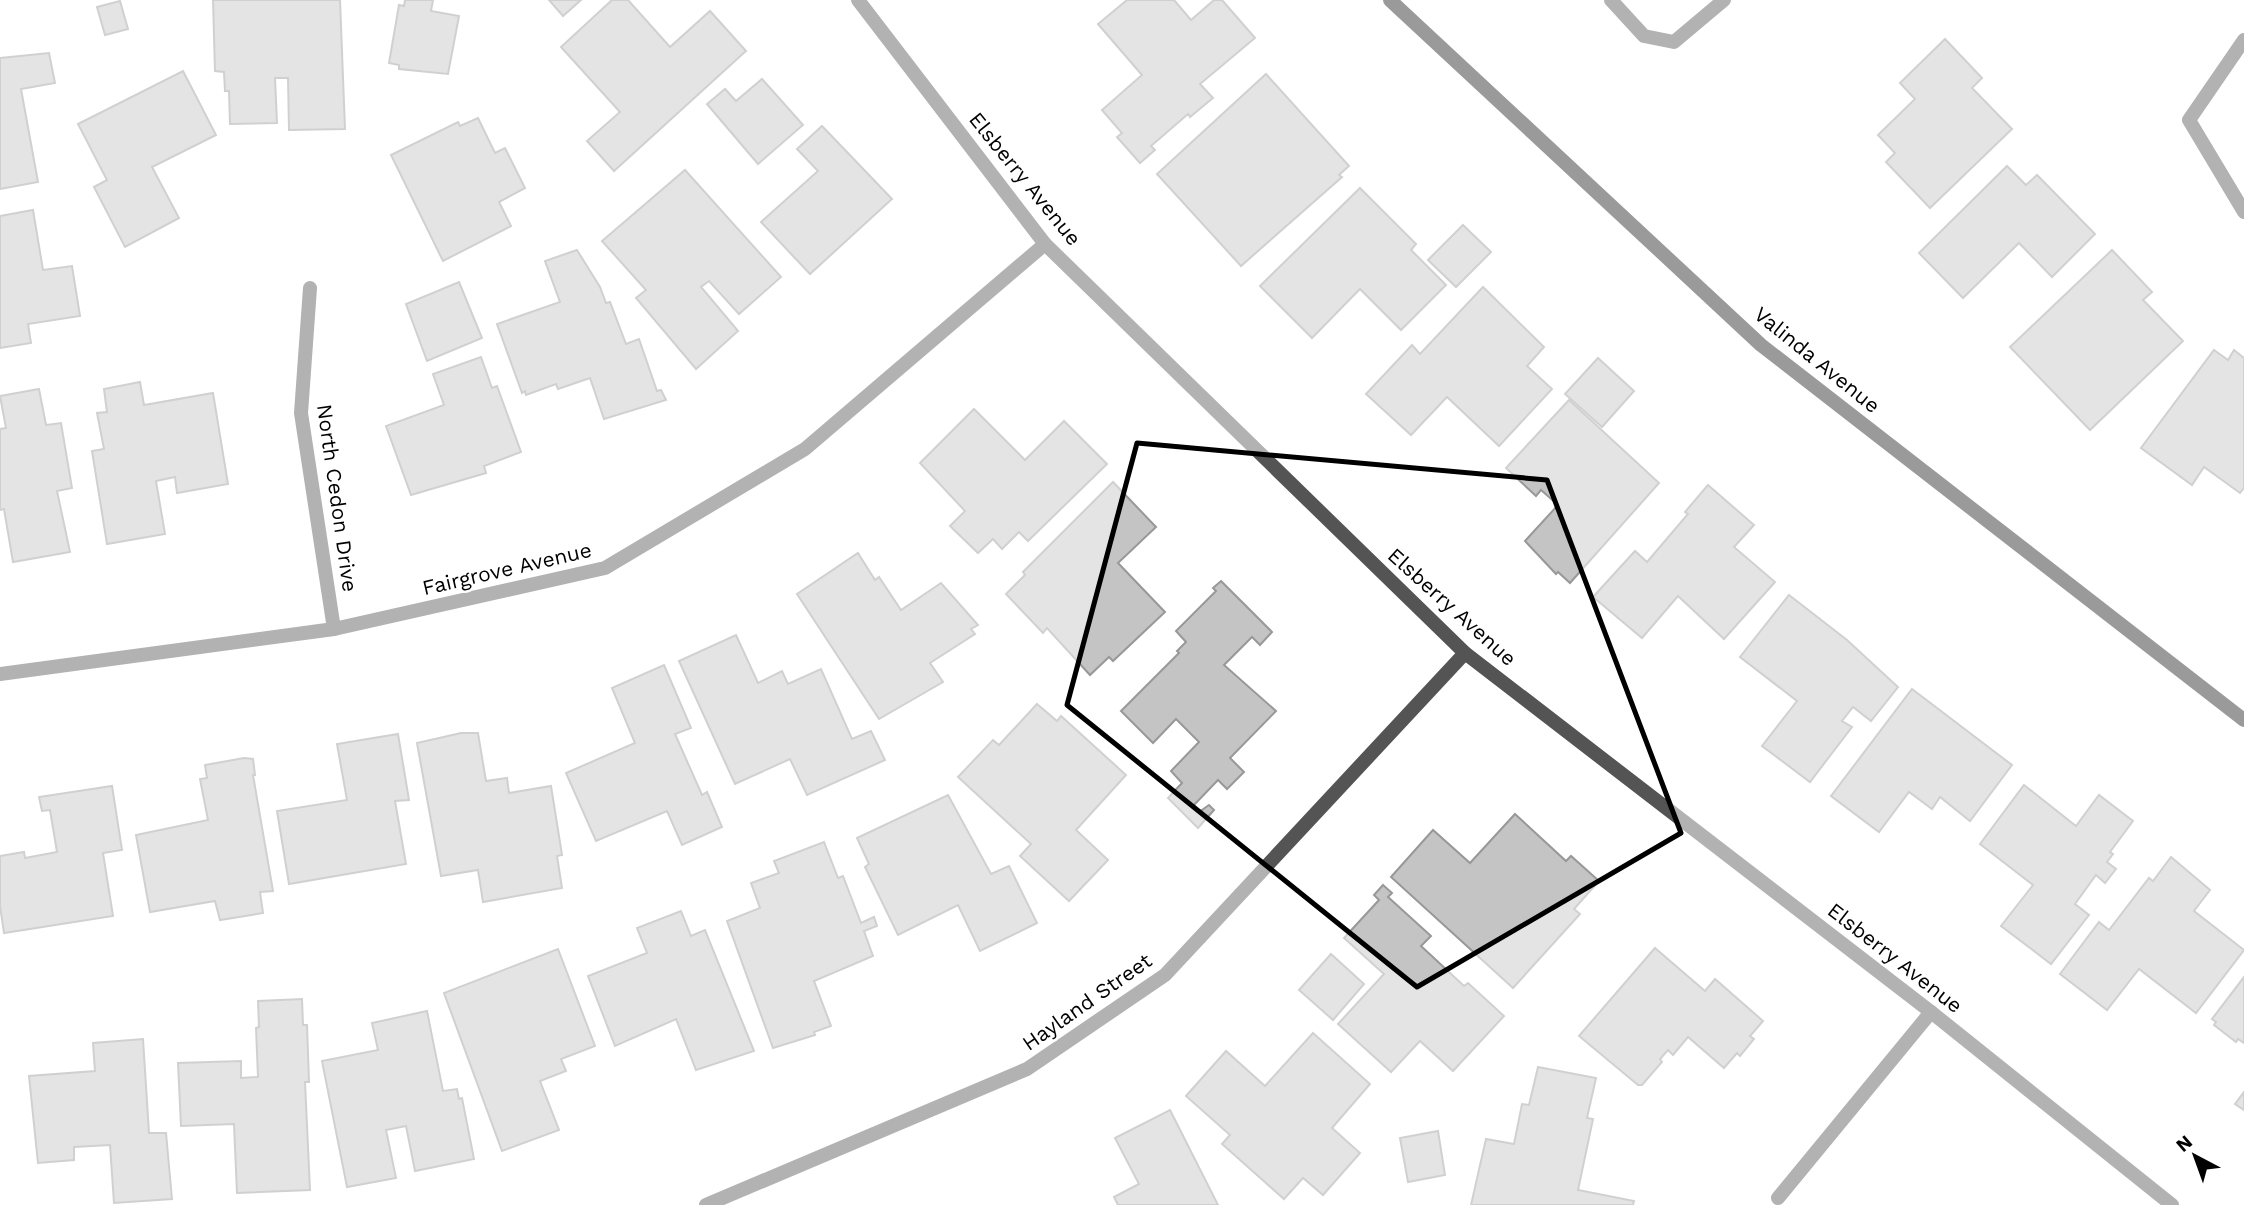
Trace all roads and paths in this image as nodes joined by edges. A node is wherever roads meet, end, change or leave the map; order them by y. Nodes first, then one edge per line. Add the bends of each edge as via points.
1 (858, 0) edge
2 (1391, 0) edge
3 (1611, 0) edge
4 (1724, 0) edge
5 (2244, 40) edge
6 (2244, 212) edge
7 (1045, 244) junction
8 (310, 288) dead end
9 (334, 629) junction
10 (1465, 653) junction
11 (0, 674) edge
12 (2244, 720) edge
13 (1931, 1012) junction
14 (1778, 1198) dead end
15 (706, 1205) edge
16 (2172, 1205) edge

1 - 7 street, Elsberry Avenue
2 - 12 main road, Valinda Avenue via 1761,345
3 - 4 street via 1644,36 1674,42
5 - 6 street via 2189,120
7 - 9 street, Fairgrove Avenue via 805,449 604,568
7 - 10 street, Elsberry Avenue
8 - 9 street, North Cedon Drive via 302,413
9 - 11 street, Fairgrove Avenue
10 - 13 street, Elsberry Avenue
10 - 15 street, Hayland Street via 1165,975 1027,1069
13 - 14 street
13 - 16 street, Elsberry Avenue

